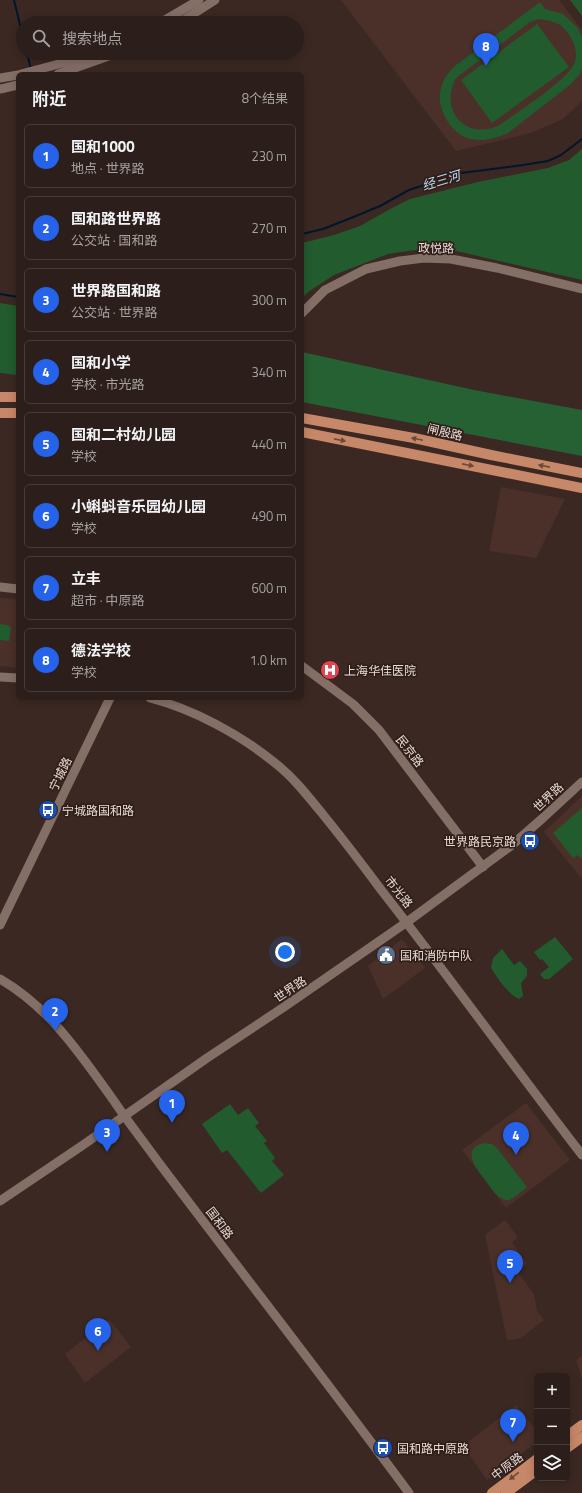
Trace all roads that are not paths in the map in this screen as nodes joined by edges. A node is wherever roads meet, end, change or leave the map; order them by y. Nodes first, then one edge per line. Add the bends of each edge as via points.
1 (199, 0) edge
2 (215, 0) edge
3 (172, 16) edge
4 (190, 16) edge
5 (71, 60) edge
6 (97, 60) edge
7 (31, 72) edge
8 (64, 72) edge
9 (16, 75) edge
10 (0, 78) edge
11 (16, 85) edge
12 (0, 89) edge
13 (582, 289) edge
14 (304, 311) edge
15 (0, 397) edge
16 (16, 397) edge
17 (0, 413) edge
18 (16, 413) edge
19 (304, 418) edge
20 (304, 432) edge
21 (582, 473) edge
22 (582, 488) edge
23 (0, 587) edge
24 (16, 589) edge
25 (304, 667) edge
26 (0, 677) edge
27 (16, 678) edge
28 (109, 700) edge
29 (157, 700) edge
30 (582, 782) edge
31 (483, 867) junction
32 (407, 922) junction
33 (0, 925) edge
34 (0, 979) edge
35 (124, 1116) junction
36 (582, 1155) edge
37 (0, 1201) edge
38 (582, 1425) edge
39 (570, 1434) edge
40 (582, 1437) edge
41 (570, 1446) edge
42 (534, 1461) edge
43 (534, 1472) edge
44 (408, 1493) edge
45 (492, 1493) edge
46 (506, 1493) edge

1 - 3 street
2 - 4 street
5 - 7 street
6 - 8 street
9 - 10 street
11 - 12 street
13 - 14 street, 政悦路 via 497,268 451,259 424,258 366,269 325,290
15 - 16 main road
17 - 18 main road
21 -> 19 main road, 闸殷路
20 -> 22 main road
23 - 24 street
25 - 31 street, 民京路 via 353,704 378,730
26 - 27 street
28 - 33 street, 宁城路
29 - 32 street, 市光路 via 194,714 250,744 275,763 296,782
30 - 31 street, 世界路 via 523,836
31 - 32 street, 世界路
32 - 35 street, 世界路
32 - 36 street, 市光路
34 - 35 street, 国和路 via 37,1005 61,1029
35 - 37 street, 世界路
35 - 44 street, 国和路
38 - 39 main road
40 - 41 main road
42 -> 45 main road, 中原路
43 - 46 main road, 中原路

